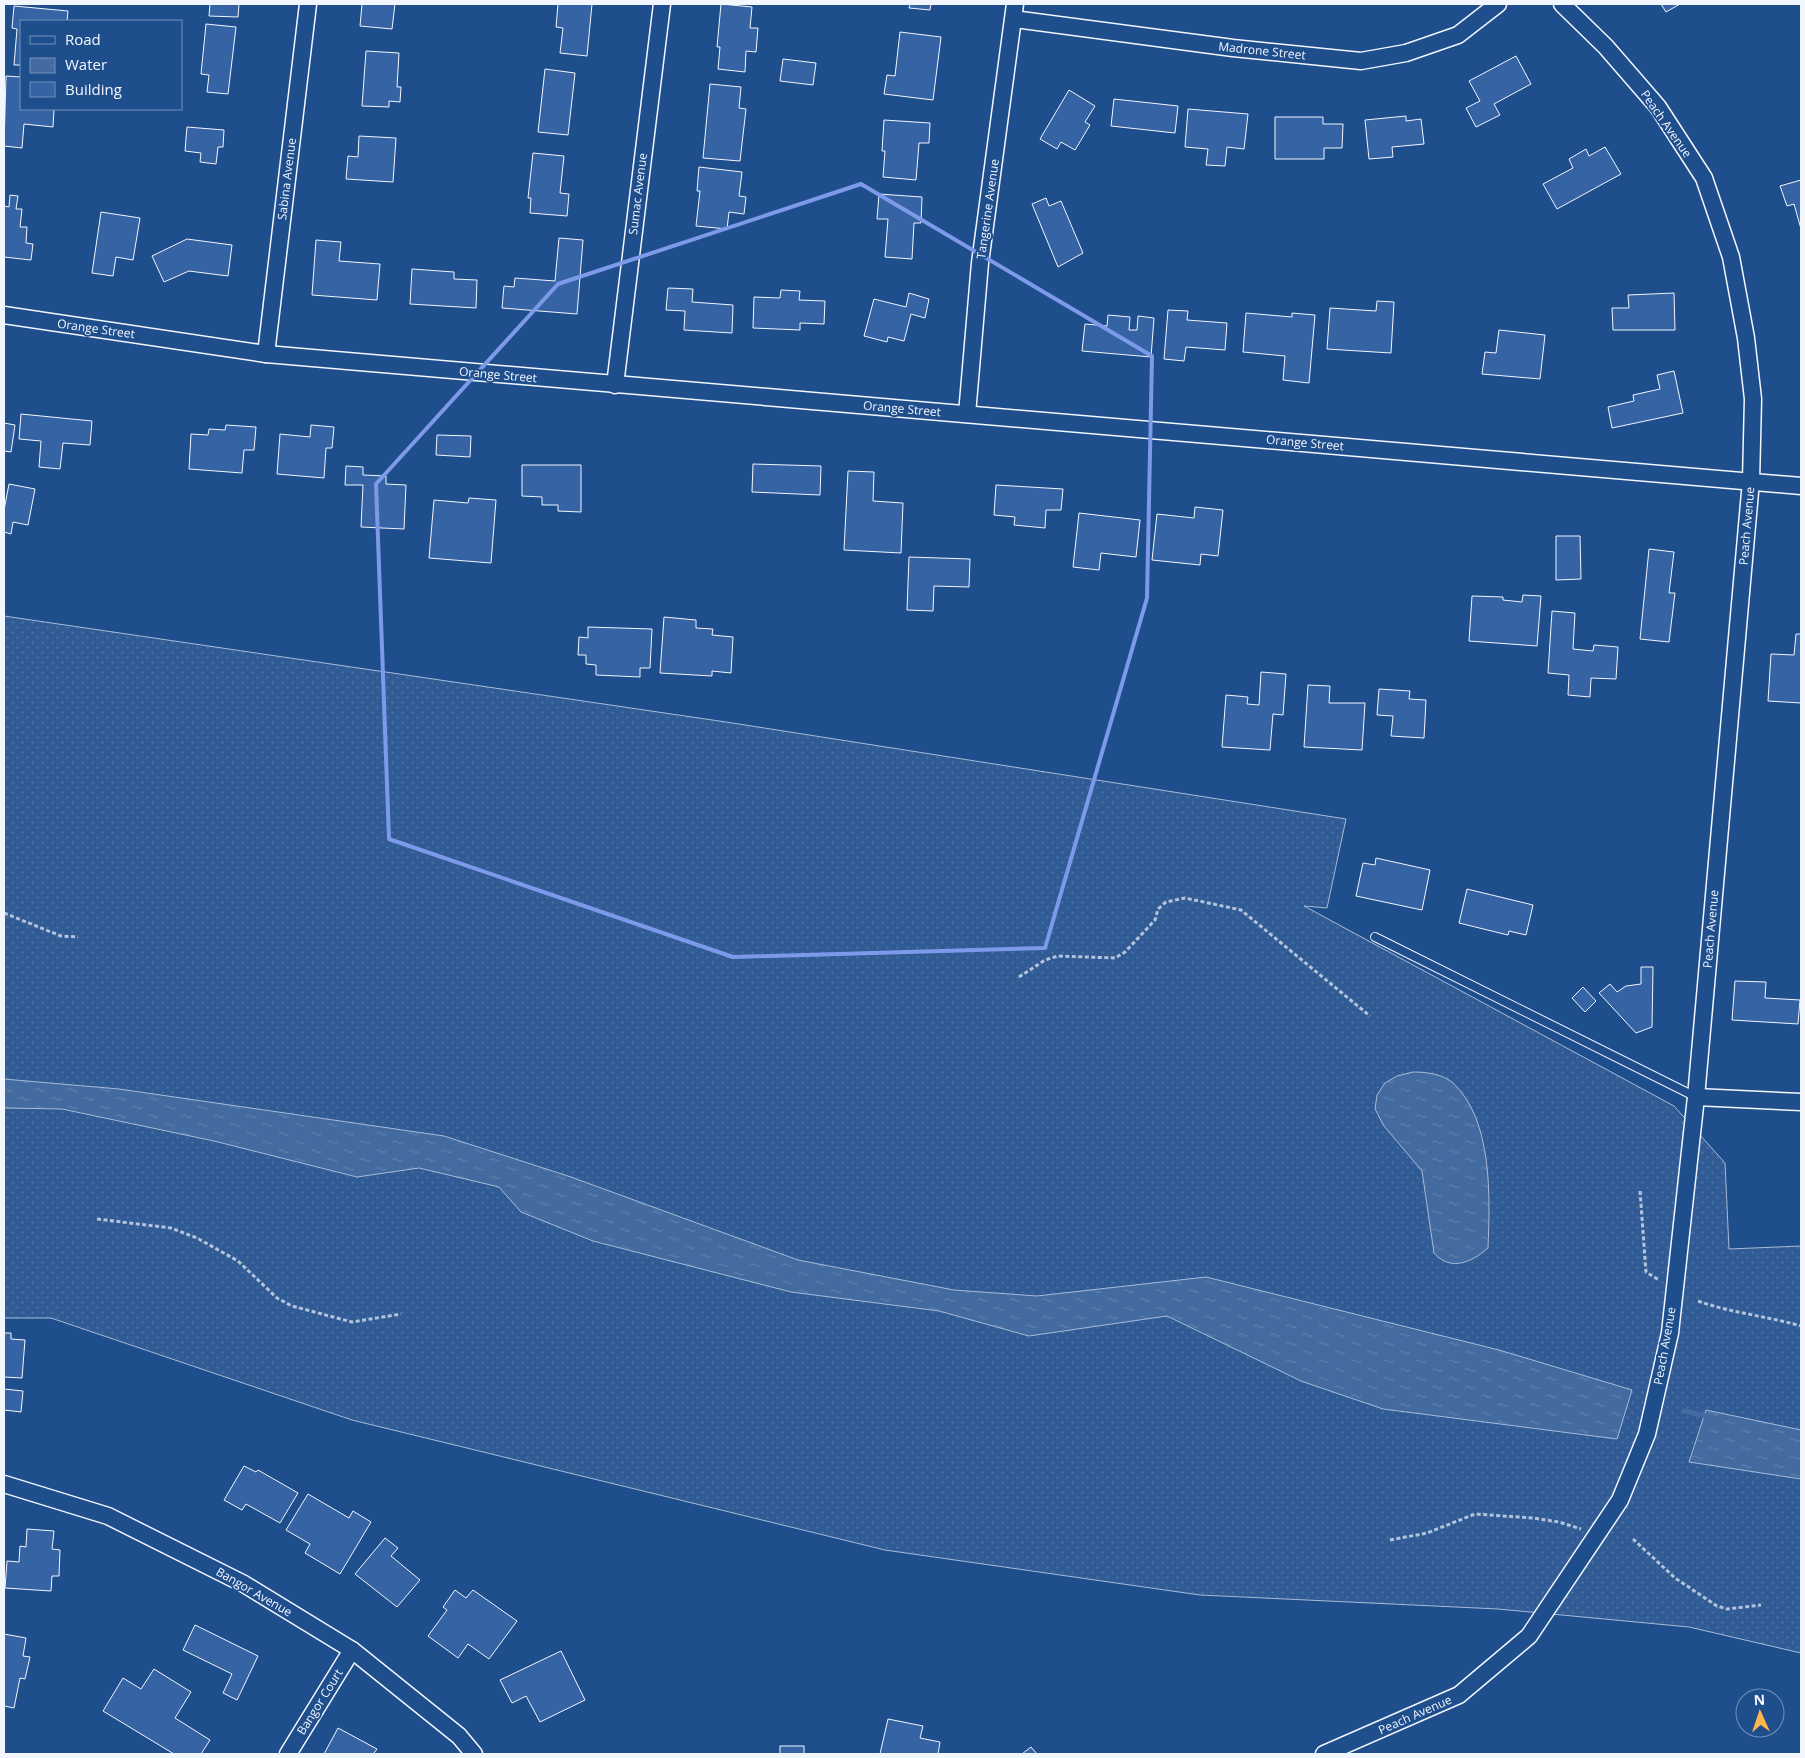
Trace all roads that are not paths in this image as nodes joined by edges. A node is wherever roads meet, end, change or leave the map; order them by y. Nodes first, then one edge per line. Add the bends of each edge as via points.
1 (308, 4) edge
2 (662, 4) edge
3 (1498, 4) edge
4 (1562, 4) edge
5 (1015, 12) edge
6 (4, 315) edge
7 (266, 354) junction
8 (615, 385) junction
9 (967, 414) junction
10 (1751, 481) junction
11 (1801, 486) edge
12 (1375, 937) dead end
13 (1696, 1098) junction
14 (1801, 1102) edge
15 (4, 1484) edge
16 (352, 1650) junction
17 (288, 1754) edge
18 (474, 1754) edge
19 (1324, 1754) edge

1 - 7 street, Sabina Avenue
2 - 8 street, Sumac Avenue
3 - 5 street, Madrone Street via 1458,35 1406,54 1361,61 1233,48
4 - 10 street, Peach Avenue via 1606,47 1658,107 1704,178 1730,258 1746,338 1752,398
5 - 9 street, Tangerine Avenue via 980,262
6 - 7 street, Orange Street
7 - 8 street, Orange Street
8 - 9 street, Orange Street
9 - 10 street, Orange Street
10 - 11 street, Orange Street
10 - 13 street, Peach Avenue
12 - 13 lane
13 - 14 street
13 - 19 street, Peach Avenue via 1670,1333 1647,1434 1620,1500 1530,1636 1459,1695
15 - 16 street, Bangor Avenue via 108,1516 244,1584
16 - 17 street, Bangor Court
16 - 18 street, Bangor Avenue via 459,1736

